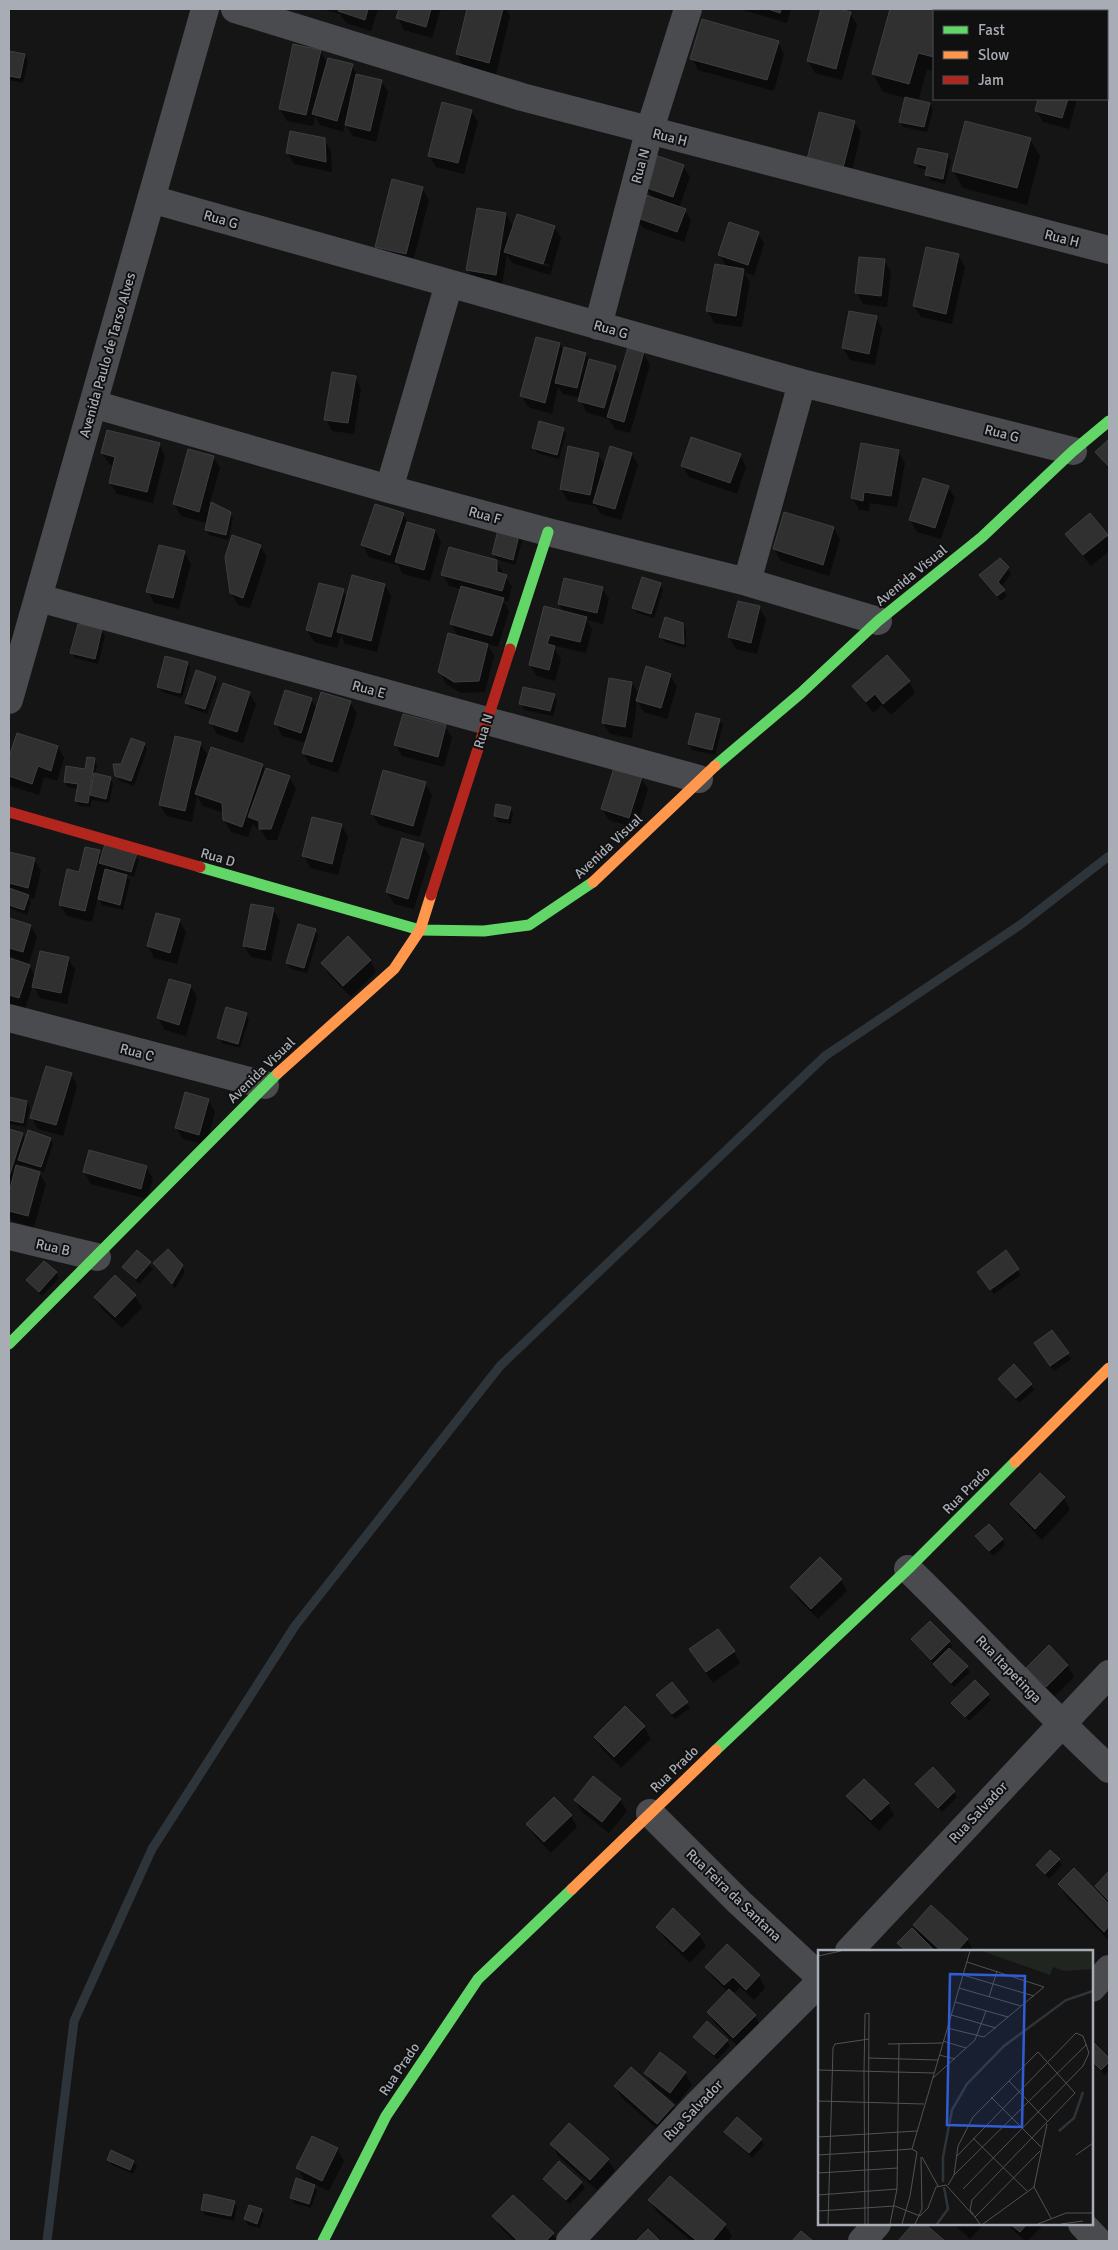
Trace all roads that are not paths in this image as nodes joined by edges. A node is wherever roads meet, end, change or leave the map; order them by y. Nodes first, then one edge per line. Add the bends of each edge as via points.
1 (205, 9) edge
2 (235, 9) edge
3 (688, 9) edge
4 (649, 132) junction
5 (151, 199) junction
6 (1109, 250) edge
7 (449, 284) junction
8 (598, 326) junction
9 (802, 383) junction
10 (93, 404) junction
11 (1109, 421) edge
12 (1073, 451) junction
13 (389, 489) junction
14 (548, 532) junction
15 (747, 582) junction
16 (39, 598) junction
17 (878, 621) junction
18 (9, 700) edge
19 (485, 721) junction
20 (699, 779) junction
21 (9, 812) edge
22 (420, 930) junction
23 (9, 1018) edge
24 (265, 1085) junction
25 (9, 1236) edge
26 (97, 1257) junction
27 (9, 1344) edge
28 (1109, 1368) edge
29 (908, 1570) junction
30 (1109, 1674) edge
31 (1061, 1724) junction
32 (1109, 1769) edge
33 (650, 1813) junction
34 (850, 1950) edge
35 (1109, 1969) edge
36 (818, 1975) edge
37 (818, 1984) edge
38 (1093, 1987) edge
39 (876, 2225) edge
40 (1083, 2225) edge
41 (323, 2241) edge
42 (570, 2241) edge
43 (862, 2241) edge
44 (1098, 2241) edge

1 - 5 street, Avenida Paulo de Tarso Alves
2 - 4 street, Rua H via 522,97
3 - 4 street, Rua N
4 - 6 street, Rua H
4 - 8 street, Rua N
5 - 7 street, Rua G
5 - 10 street, Avenida Paulo de Tarso Alves
7 - 8 street, Rua G
7 - 13 street
8 - 9 street, Rua G
9 - 12 street, Rua G
9 - 15 street
10 - 13 street, Rua F
10 - 16 street, Avenida Paulo de Tarso Alves
11 - 12 street, Avenida Visual
12 - 17 street, Avenida Visual via 982,537
13 - 14 street, Rua F
14 - 15 street, Rua F
14 - 19 street, Rua N
15 - 17 street, Rua F
16 - 18 street, Avenida Paulo de Tarso Alves
16 - 19 street, Rua E
17 - 20 street, Avenida Visual via 801,693
19 - 20 street, Rua E
19 - 22 street, Rua N
20 - 22 street, Avenida Visual via 590,886 528,925 484,931
21 - 22 street, Rua D
22 - 24 street, Avenida Visual via 394,969
23 - 24 street, Rua C
24 - 26 street, Avenida Visual
25 - 26 street, Rua B
26 - 27 street, Avenida Visual
28 - 29 street, Rua Prado
29 - 31 street, Rua Itapetinga
29 - 33 street, Rua Prado
30 - 31 street, Rua Salvador
31 - 32 street, Rua Itapetinga
31 - 34 street, Rua Salvador
33 - 36 street, Rua Feira da Santana
33 - 41 street, Rua Prado via 478,1979 386,2116
35 - 38 street
37 - 42 street, Rua Salvador via 697,2105
39 - 43 street
40 - 44 street

